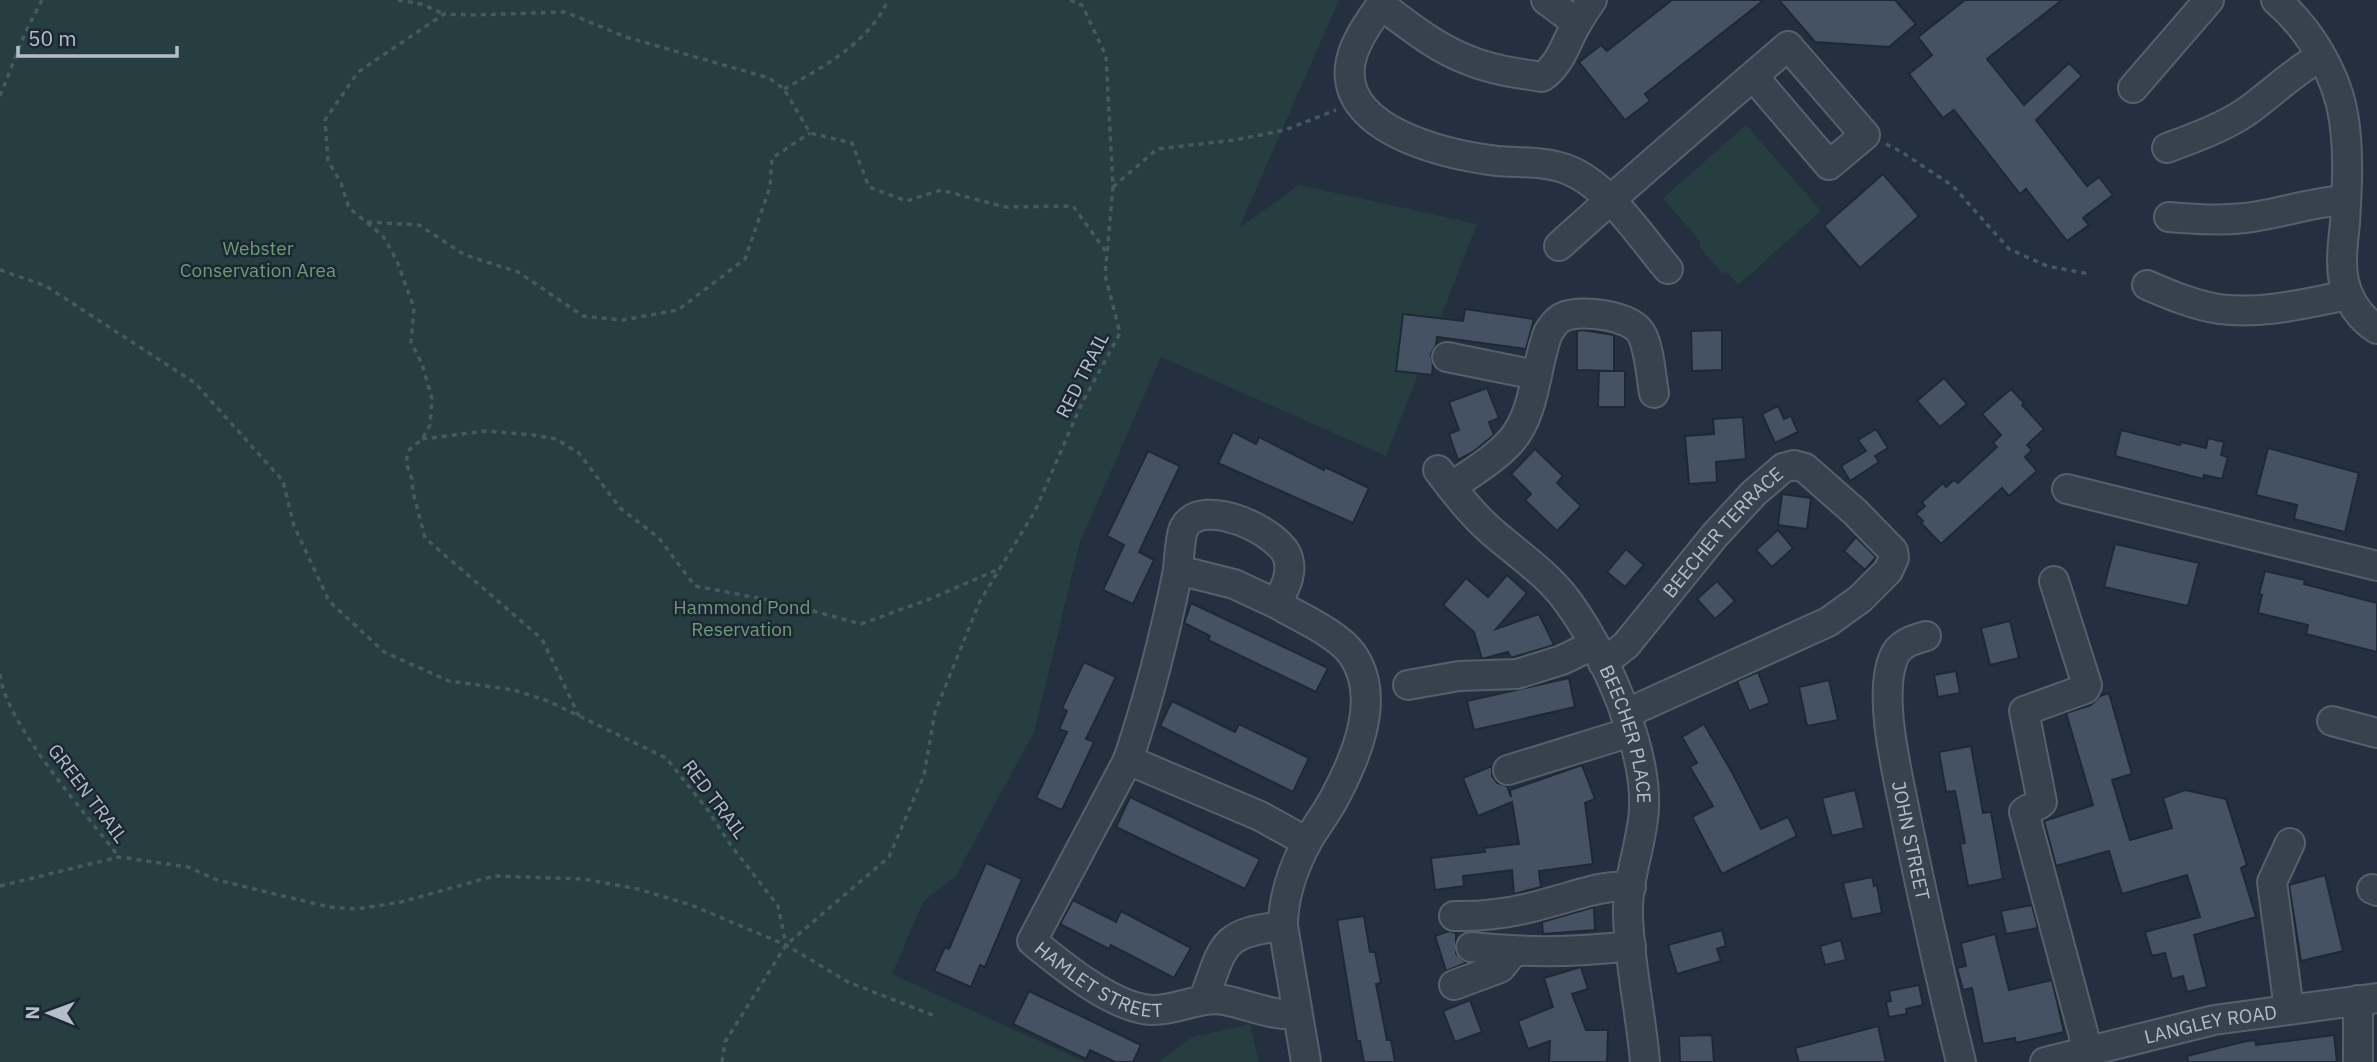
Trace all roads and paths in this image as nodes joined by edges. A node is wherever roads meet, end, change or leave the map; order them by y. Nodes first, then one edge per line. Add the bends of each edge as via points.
1 (41, 0) edge
2 (398, 0) edge
3 (888, 0) edge
4 (1070, 0) edge
5 (1546, 0) edge
6 (2209, 0) edge
7 (2277, 0) edge
8 (1382, 3) edge
9 (1584, 12) edge
10 (444, 13) junction
11 (2320, 57) junction
12 (1753, 76) junction
13 (2133, 88) dead end
14 (783, 89) junction
15 (0, 96) edge
16 (1358, 101) junction
17 (810, 133) junction
18 (1864, 135) junction
19 (2167, 148) dead end
20 (1113, 187) junction
21 (1610, 200) junction
22 (2346, 200) junction
23 (2169, 217) dead end
24 (366, 222) junction
25 (1559, 246) dead end
26 (1107, 253) junction
27 (1668, 269) dead end
28 (0, 270) edge
29 (2089, 274) dead end
30 (2147, 285) dead end
31 (2348, 295) junction
32 (2377, 330) edge
33 (1447, 357) dead end
34 (1536, 375) junction
35 (1654, 393) dead end
36 (422, 439) junction
37 (2067, 489) dead end
38 (2377, 565) edge
39 (999, 569) junction
40 (1178, 570) junction
41 (2054, 581) dead end
42 (1278, 604) junction
43 (1926, 636) dead end
44 (1598, 654) junction
45 (0, 674) edge
46 (1408, 685) dead end
47 (579, 716) junction
48 (2332, 721) dead end
49 (1628, 723) junction
50 (2377, 733) edge
51 (1128, 760) junction
52 (1508, 770) dead end
53 (1307, 842) junction
54 (2290, 843) dead end
55 (119, 857) junction
56 (0, 886) edge
57 (1631, 887) junction
58 (1454, 916) dead end
59 (1283, 926) junction
60 (786, 945) junction
61 (1631, 946) junction
62 (1471, 947) dead end
63 (1514, 951) junction
64 (1454, 985) dead end
65 (1204, 999) junction
66 (2367, 999) edge
67 (2289, 1009) junction
68 (1297, 1014) junction
69 (935, 1016) dead end
70 (2100, 1053) edge
71 (722, 1062) edge
72 (1306, 1062) edge
73 (1645, 1062) edge
74 (1961, 1062) edge
75 (2045, 1062) edge
76 (2358, 1062) edge

1 - 15 path
2 - 10 path
3 - 14 path via 874,24 830,63
4 - 20 path, RED TRAIL via 1082,5 1106,56
5 - 9 street
6 - 13 street
7 - 11 street
8 - 9 street via 1425,37 1468,60 1542,78 1559,60
8 - 16 street via 1350,64
10 - 14 path via 565,12 626,37 769,78
10 - 24 path via 358,72 325,120 328,161 349,208
11 - 19 street via 2244,113
11 - 22 street via 2335,87 2344,121
12 - 18 street via 1829,165
12 - 18 street via 1788,46
12 - 21 street
14 - 17 path
16 - 20 path via 1285,130 1157,149
16 - 21 street via 1378,124 1419,142 1474,158 1567,169
17 - 24 path via 772,158 770,187 745,259 678,310 622,320 583,316 517,272 465,255 419,226
17 - 26 path via 852,143 869,187 906,201 941,190 1005,206 1073,206
18 - 29 path via 1900,151 1953,186 2009,249 2047,266
20 - 26 path, RED TRAIL
21 - 25 street
21 - 27 street
22 - 23 street via 2245,218
22 - 31 street via 2343,263
24 - 36 path via 388,244 414,307 411,342 432,399 430,425
26 - 39 path, RED TRAIL via 1105,275 1120,333 1081,405 1035,510
28 - 47 path, RED TRAIL via 46,286 195,383 283,481 294,526 329,601 384,652 449,681 514,690
30 - 31 street via 2219,309 2297,305
31 - 32 street
33 - 34 street
34 - 35 street via 1556,321 1570,315 1603,315 1627,321 1640,331
34 - 44 street, BEECHER PLACE via 1515,435 1494,456 1444,478 1483,524 1558,588
36 - 39 path via 486,431 556,439 579,453 620,508 659,538 695,586 862,624
36 - 47 path via 408,451 406,463 425,538 542,639
37 - 38 street
39 - 60 path, RED TRAIL via 980,601 935,712 924,775 889,857
40 - 42 street via 1234,584
40 - 42 street, HAMLET STREET via 1184,528 1206,514 1222,514 1280,545 1288,556 1289,579
40 - 51 street, HAMLET STREET via 1155,673
41 - 70 street via 2087,685 2024,711 2042,802 2024,812
42 - 53 street via 1351,652 1364,674 1366,712 1357,749 1336,796
43 - 74 street, JOHN STREET via 1905,644 1893,657 1888,707 1927,920
44 - 46 street via 1517,674 1459,676
44 - 49 street, BEECHER PLACE
44 - 49 street, BEECHER TERRACE via 1626,645 1729,518 1788,466 1805,468 1894,551 1888,571 1828,622
45 - 55 path, GREEN TRAIL via 1,686 20,724
47 - 60 path, RED TRAIL via 666,758 778,906
48 - 50 street
49 - 52 street
49 - 57 street, BEECHER PLACE via 1644,796
51 - 53 street via 1260,816
51 - 65 street, HAMLET STREET via 1032,941 1080,980 1128,1003 1149,1010
53 - 59 street via 1287,891
54 - 67 street via 2273,882
55 - 56 path, GREEN TRAIL
55 - 60 path via 188,867 217,880 329,908 357,909 494,876 584,879 691,905
57 - 58 street via 1612,886 1536,906
57 - 61 street, BEECHER PLACE
59 - 65 street via 1247,931 1227,944
59 - 68 street
60 - 69 path via 848,982
60 - 71 path via 725,1042
61 - 63 street
61 - 73 street, BEECHER PLACE
62 - 63 street
63 - 64 street via 1500,968
65 - 68 street, HAMLET STREET via 1274,1014
66 - 67 street, LANGLEY ROAD
66 - 76 street
67 - 70 street, LANGLEY ROAD via 2205,1022
68 - 72 street
70 - 75 street, LANGLEY ROAD

